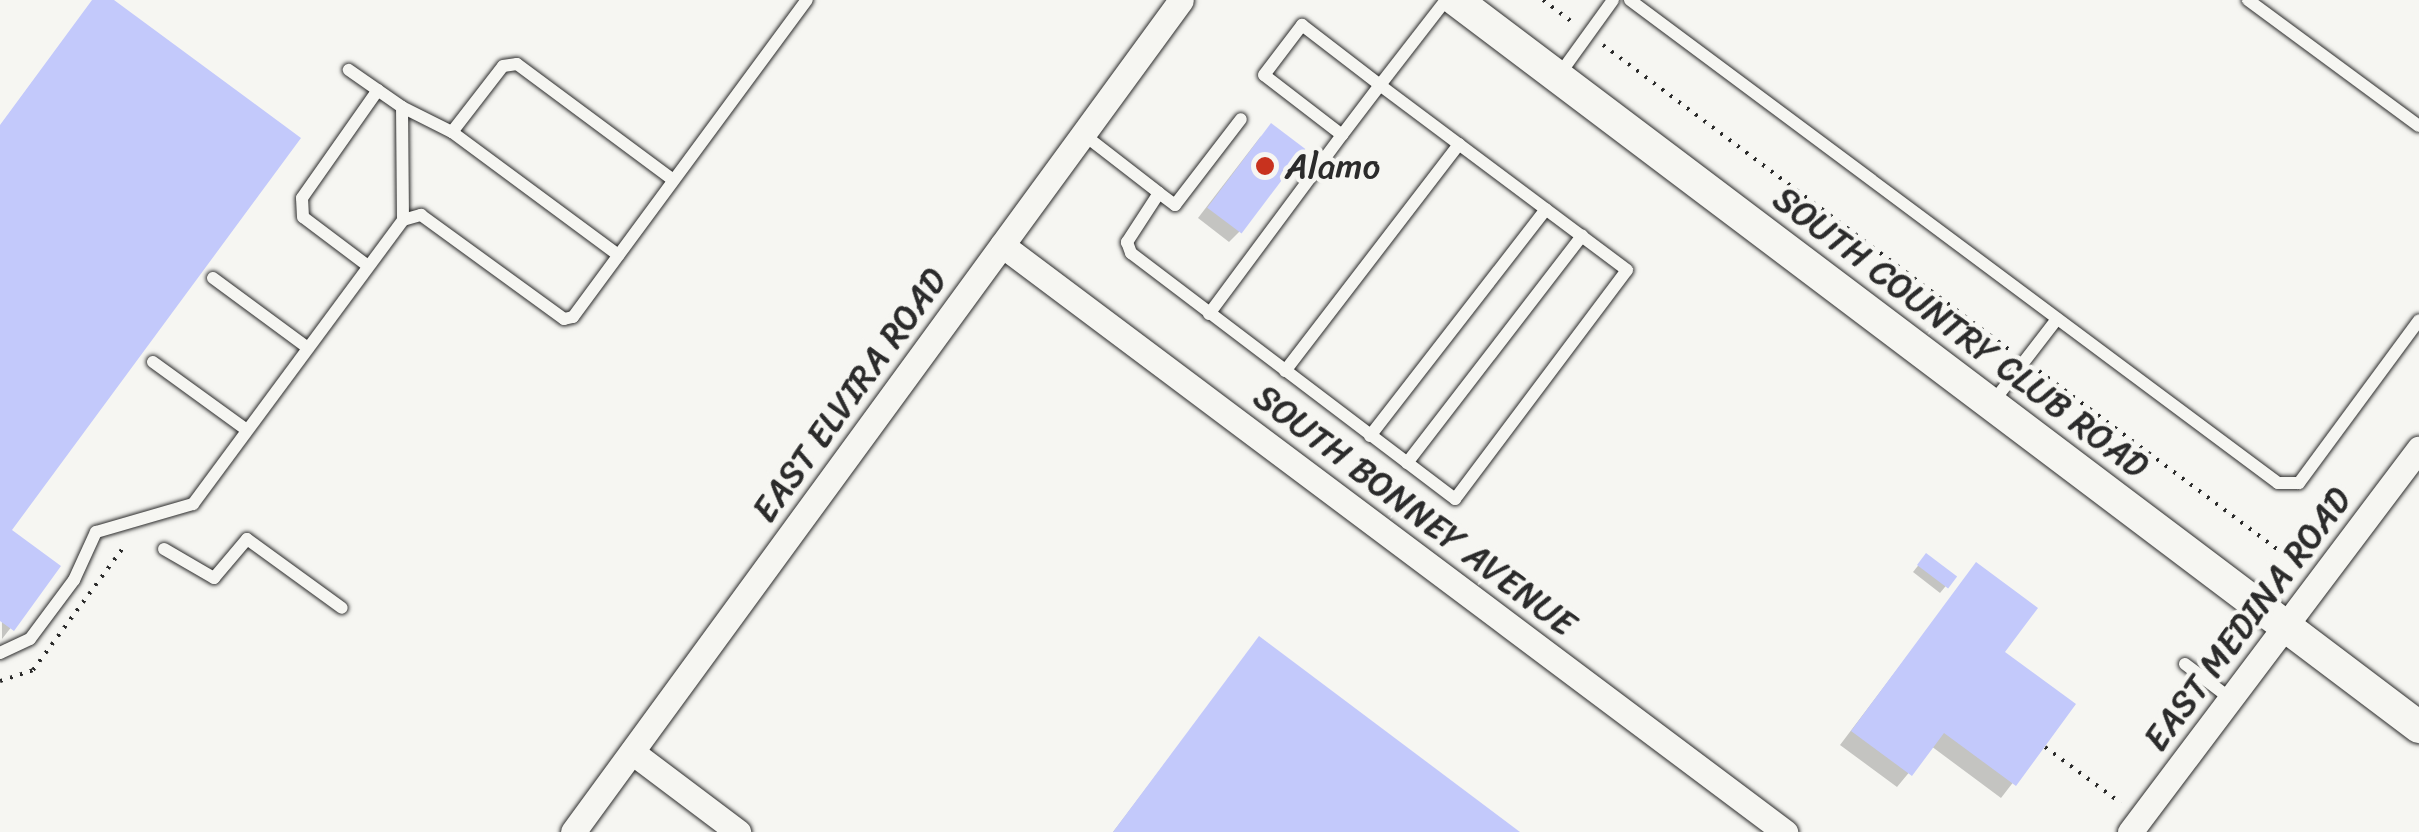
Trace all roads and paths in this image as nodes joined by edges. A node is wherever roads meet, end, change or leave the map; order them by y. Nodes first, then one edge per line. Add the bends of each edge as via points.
1 (807, 0) edge
2 (1181, 0) edge
3 (1446, 0) edge
4 (1456, 0) edge
5 (1543, 0) edge
6 (1613, 0) edge
7 (1630, 0) edge
8 (2248, 0) edge
9 (1588, 34) junction
10 (349, 70) dead end
11 (1557, 76) junction
12 (1380, 85) junction
13 (378, 90) junction
14 (402, 107) junction
15 (1241, 119) dead end
16 (2419, 126) edge
17 (452, 132) junction
18 (1083, 134) junction
19 (1342, 135) junction
20 (1459, 144) junction
21 (673, 180) junction
22 (1158, 192) junction
23 (1546, 209) junction
24 (402, 220) junction
25 (1582, 236) junction
26 (1002, 245) junction
27 (618, 255) junction
28 (368, 266) junction
29 (213, 278) dead end
30 (1209, 314) junction
31 (2057, 319) junction
32 (2419, 320) edge
33 (308, 348) junction
34 (2025, 361) junction
35 (153, 362) dead end
36 (1286, 371) junction
37 (1991, 404) junction
38 (248, 430) junction
39 (1370, 436) junction
40 (2419, 449) edge
41 (1407, 464) junction
42 (164, 549) dead end
43 (2320, 581) junction
44 (342, 608) dead end
45 (2286, 626) junction
46 (0, 653) edge
47 (2185, 664) dead end
48 (2231, 699) junction
49 (2419, 727) edge
50 (2045, 747) dead end
51 (632, 752) junction
52 (2136, 825) edge
53 (573, 832) edge
54 (738, 832) edge
55 (1786, 832) edge

1 - 21 lane
2 - 18 street, EAST ELVIRA ROAD
3 - 12 lane
4 - 11 street, SOUTH COUNTRY CLUB ROAD
5 - 9 path
6 - 9 lane
7 - 31 lane
8 - 16 lane
9 - 11 lane
9 - 34 path
10 - 13 lane
11 - 37 street, SOUTH COUNTRY CLUB ROAD
12 - 19 lane
12 - 19 lane via 1302,25 1264,75
12 - 20 lane
13 - 14 lane
13 - 28 lane via 302,198 303,218
14 - 17 lane
14 - 24 lane
15 - 22 lane via 1176,205
17 - 21 lane via 503,66 517,64
17 - 27 lane
18 - 22 lane
18 - 26 street, EAST ELVIRA ROAD
19 - 30 lane
20 - 23 lane
20 - 36 lane
21 - 27 lane
22 - 30 lane via 1127,242 1131,253
23 - 25 lane
23 - 39 lane
24 - 27 lane via 422,216 564,319
24 - 28 lane
25 - 41 lane
25 - 41 lane via 1626,270 1454,498
26 - 51 street, EAST ELVIRA ROAD
26 - 55 street, SOUTH BONNEY AVENUE
28 - 33 lane
29 - 33 lane
30 - 36 lane
31 - 32 lane via 2278,483 2298,483
31 - 34 lane
33 - 38 lane
34 - 37 lane
34 - 43 path
35 - 38 lane
36 - 39 lane
37 - 45 street, SOUTH COUNTRY CLUB ROAD
38 - 46 lane via 193,504 96,532 74,580 30,639
39 - 41 lane
40 - 43 street, EAST MEDINA ROAD
42 - 44 lane via 214,578 247,539
43 - 45 street, EAST MEDINA ROAD
45 - 48 street, EAST MEDINA ROAD
45 - 49 street, SOUTH COUNTRY CLUB ROAD
47 - 48 lane
48 - 52 street, EAST MEDINA ROAD
50 - 52 path
51 - 53 street, EAST ELVIRA ROAD
51 - 54 street

